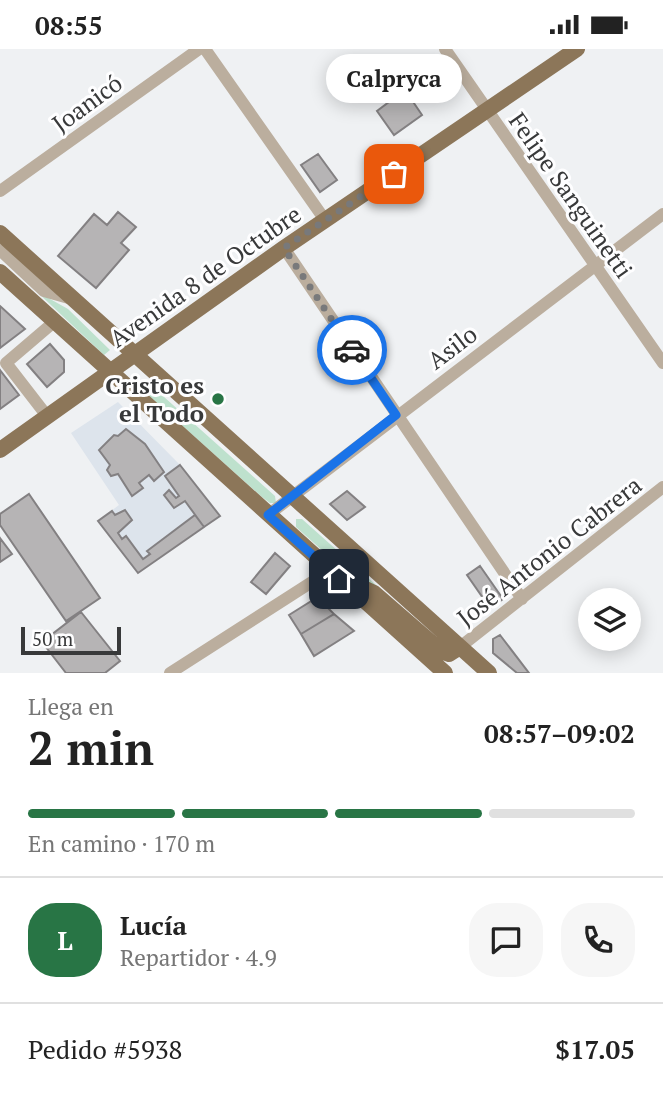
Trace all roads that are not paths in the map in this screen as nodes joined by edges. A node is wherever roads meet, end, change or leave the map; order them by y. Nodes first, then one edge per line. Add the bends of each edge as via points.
1 (202, 49) edge
2 (445, 49) edge
3 (577, 49) edge
4 (486, 111) junction
5 (0, 191) edge
6 (663, 215) edge
7 (325, 220) junction
8 (0, 233) edge
9 (284, 248) junction
10 (0, 250) edge
11 (596, 265) junction
12 (0, 272) edge
13 (73, 299) junction
14 (54, 322) junction
15 (134, 354) junction
16 (663, 363) edge
17 (108, 372) junction
18 (396, 415) junction
19 (47, 416) junction
20 (0, 450) edge
21 (663, 487) edge
22 (292, 497) junction
23 (268, 515) junction
24 (334, 575) junction
25 (522, 599) junction
26 (460, 647) junction
27 (170, 673) edge
28 (445, 673) edge
29 (489, 673) edge

1 - 5 street, Joanicó
1 - 7 street
2 - 4 street, Felipe Sanguinetti
3 - 4 main road, Avenida 8 de Octubre
4 - 7 main road, Avenida 8 de Octubre
4 - 11 street, Felipe Sanguinetti
6 - 11 street, Asilo
7 - 9 main road, Avenida 8 de Octubre
8 - 13 main road
9 - 15 main road, Avenida 8 de Octubre
9 - 18 street
10 - 13 street via 44,291
11 - 16 street, Felipe Sanguinetti
11 - 18 street, Asilo
12 - 14 main road
13 - 15 main road
14 - 17 main road
14 - 19 street via 6,363
15 - 17 main road, Avenida 8 de Octubre
15 - 22 main road
17 - 19 main road, Avenida 8 de Octubre
17 - 23 main road
18 - 22 street, Asilo
18 - 25 street
19 - 20 main road, Avenida 8 de Octubre
21 - 25 street, José Antonio Cabrera
22 - 23 street, Asilo
22 - 26 main road
23 - 24 main road
24 - 26 main road via 370,590 441,651 449,654
24 - 27 street
24 - 28 main road
25 - 26 street, José Antonio Cabrera
26 - 29 main road

